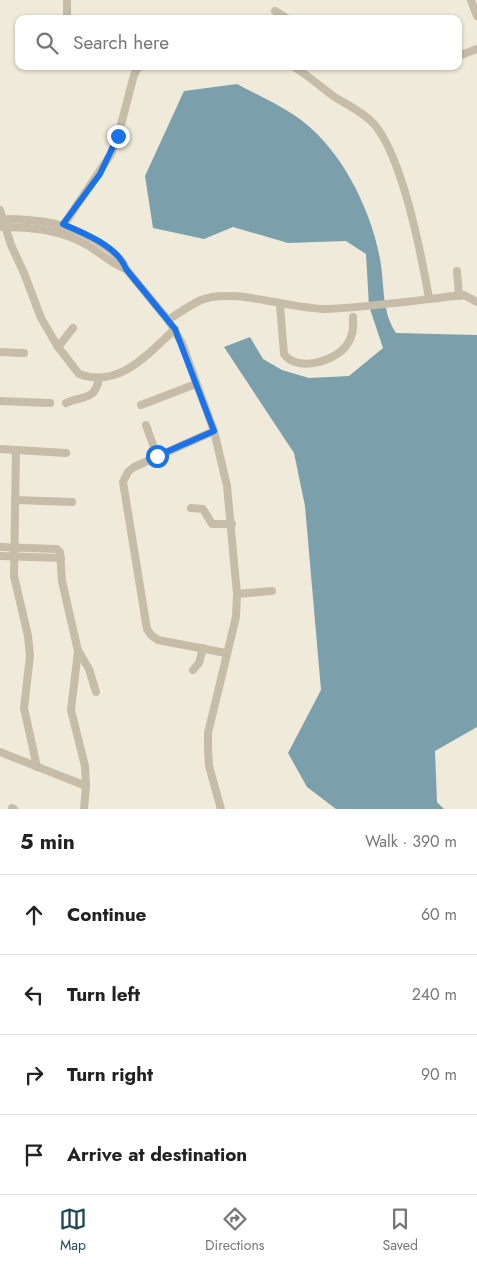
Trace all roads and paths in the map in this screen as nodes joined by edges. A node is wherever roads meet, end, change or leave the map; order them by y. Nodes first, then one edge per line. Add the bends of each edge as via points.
1 (67, 0) edge
2 (472, 0) edge
3 (275, 11) dead end
4 (67, 15) edge
5 (282, 15) edge
6 (477, 16) edge
7 (477, 49) edge
8 (462, 55) edge
9 (137, 70) edge
10 (298, 70) edge
11 (0, 210) edge
12 (1, 219) edge
13 (63, 224) junction
14 (3, 228) edge
15 (59, 232) junction
16 (126, 269) junction
17 (457, 271) dead end
18 (459, 296) junction
19 (429, 298) junction
20 (477, 302) edge
21 (280, 305) junction
22 (353, 317) dead end
23 (168, 320) junction
24 (73, 328) dead end
25 (175, 329) junction
26 (58, 347) junction
27 (0, 352) edge
28 (24, 353) dead end
29 (99, 378) junction
30 (196, 384) junction
31 (0, 400) edge
32 (50, 403) dead end
33 (66, 403) dead end
34 (141, 405) dead end
35 (146, 425) dead end
36 (214, 431) junction
37 (0, 449) edge
38 (16, 450) junction
39 (66, 453) dead end
40 (157, 456) junction
41 (15, 500) junction
42 (72, 502) dead end
43 (191, 508) dead end
44 (232, 524) junction
45 (0, 547) edge
46 (13, 552) junction
47 (0, 556) edge
48 (272, 591) dead end
49 (237, 594) junction
50 (204, 648) junction
51 (78, 650) junction
52 (226, 653) junction
53 (192, 670) dead end
54 (96, 692) dead end
55 (0, 752) edge
56 (37, 767) junction
57 (86, 786) junction
58 (84, 809) edge
59 (221, 809) edge

1 - 4 street
2 - 6 street
3 - 5 street
7 - 8 street
9 - 13 street via 111,154
10 - 19 street via 362,113 388,145 415,231
11 - 12 street
12 - 13 street
12 - 14 street
13 - 15 street
13 - 16 street via 103,245 123,262
14 - 15 street
14 - 26 street via 41,318
15 - 16 street via 88,245
16 - 23 street
17 - 18 street
18 - 19 street
18 - 20 street via 469,296
19 - 21 street via 326,309
21 - 22 street via 284,354 288,360 297,363 328,359 340,353 353,333
21 - 23 street via 220,296 202,299
23 - 25 street
24 - 26 street
25 - 29 street via 126,371
25 - 30 street
26 - 29 street via 79,374
27 - 28 street
29 - 33 street via 89,397
30 - 34 street
30 - 36 street
31 - 32 street
35 - 40 street
36 - 40 street
36 - 44 street
37 - 38 street
38 - 39 street
38 - 41 street
40 - 50 street via 134,467 123,482 147,629 158,640
41 - 42 street
41 - 46 street
43 - 44 street via 203,508 212,524
44 - 49 street
45 - 46 street
46 - 47 street
46 - 51 street via 57,549
46 - 56 street via 16,591 30,656 24,708
48 - 49 street
49 - 52 street via 236,617
50 - 52 street
50 - 53 street via 199,663
51 - 54 street via 89,669
51 - 57 street via 71,710 81,746
52 - 59 street via 208,733 209,766
55 - 56 street
56 - 57 street
57 - 58 street

